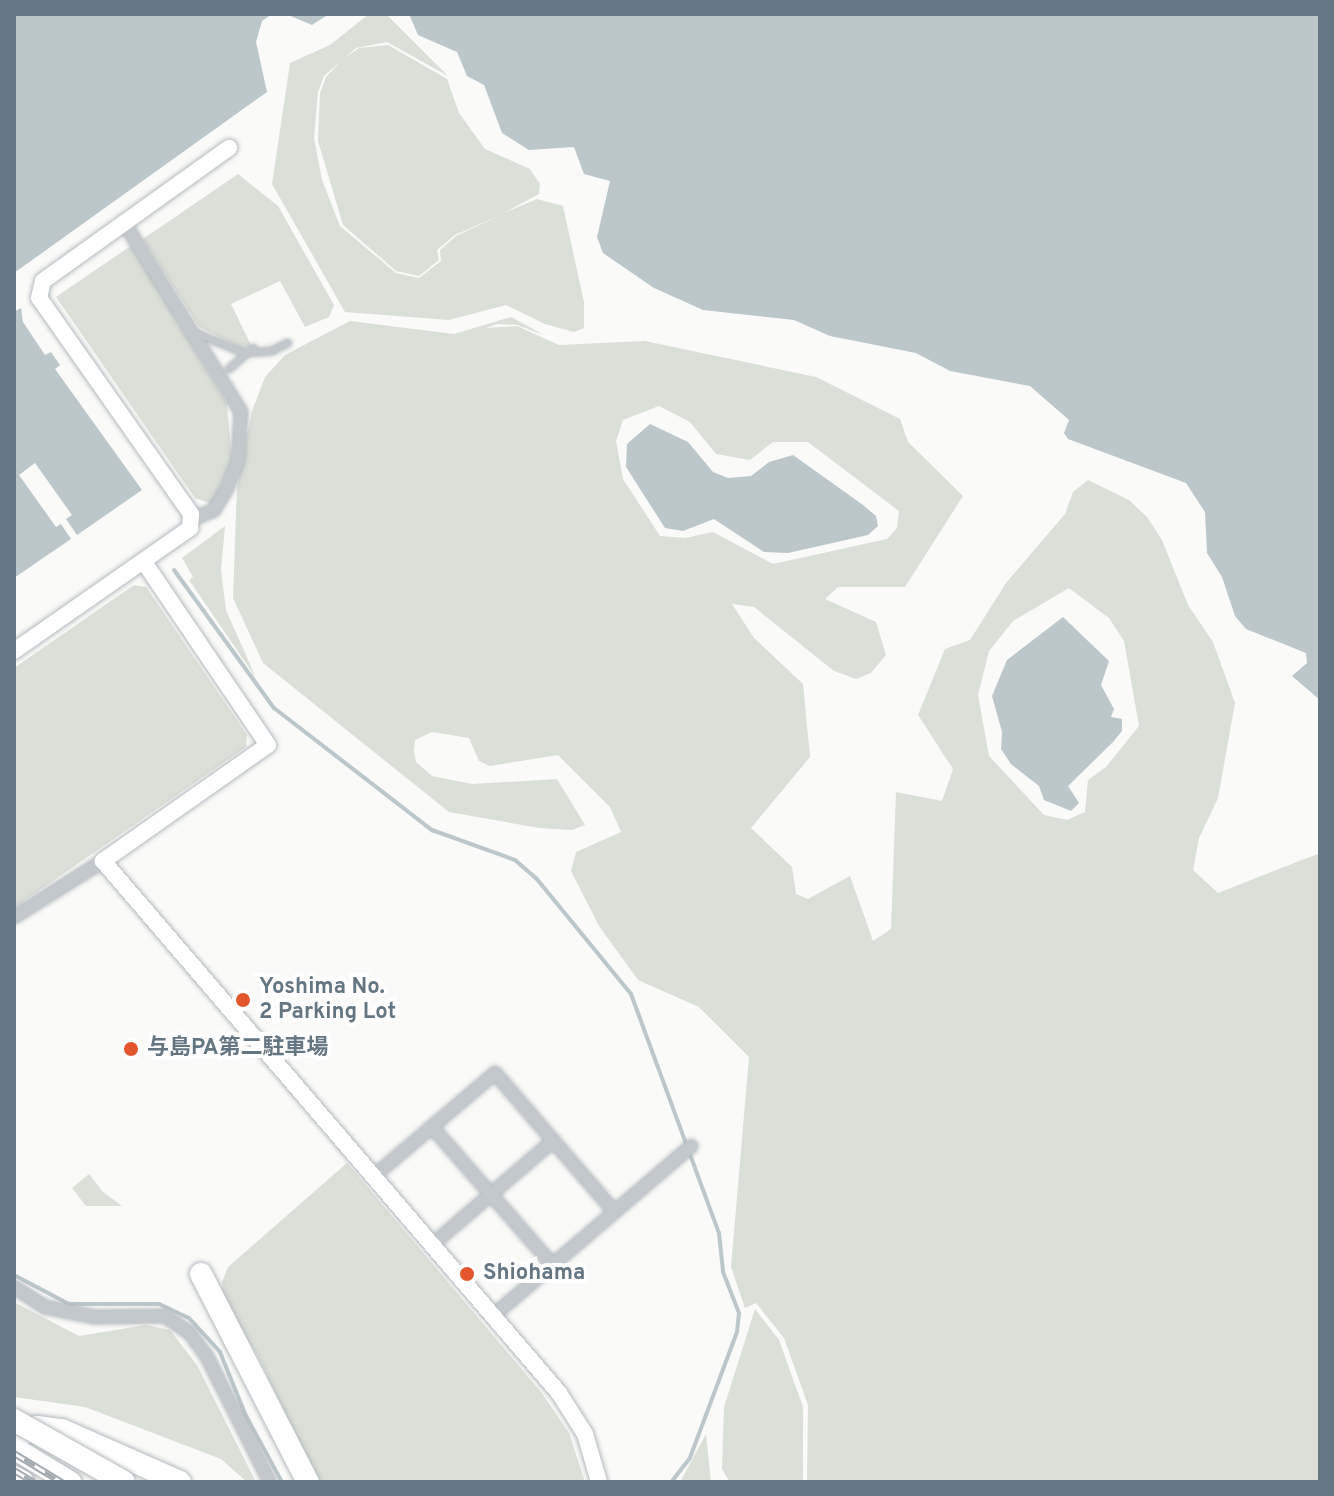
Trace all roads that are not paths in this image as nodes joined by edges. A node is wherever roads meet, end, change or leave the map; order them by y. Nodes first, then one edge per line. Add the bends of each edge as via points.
1 (229, 148) dead end
2 (125, 224) junction
3 (193, 331) junction
4 (288, 343) dead end
5 (250, 350) junction
6 (229, 369) dead end
7 (190, 520) junction
8 (144, 562) junction
9 (14, 651) edge
10 (103, 861) junction
11 (14, 917) edge
12 (432, 1127) junction
13 (553, 1141) junction
14 (688, 1148) dead end
15 (373, 1177) junction
16 (491, 1194) junction
17 (613, 1210) junction
18 (432, 1245) junction
19 (552, 1264) junction
20 (201, 1274) dead end
21 (14, 1287) edge
22 (493, 1316) junction
23 (14, 1420) edge
24 (14, 1438) edge
25 (14, 1448) edge
26 (14, 1477) edge
27 (23, 1482) edge
28 (70, 1482) edge
29 (124, 1482) edge
30 (180, 1482) edge
31 (270, 1482) edge
32 (308, 1482) edge
33 (599, 1482) edge

1 - 2 street
2 - 3 street
2 - 7 street via 43,281 39,298
3 - 5 lane
3 - 7 street via 241,412 238,461 226,490 214,510
4 - 5 lane
5 - 6 lane
7 - 8 street via 190,528
8 - 9 street
8 - 10 street via 268,745
10 - 11 street
10 - 15 street
12 - 13 street via 495,1073
12 - 15 street
12 - 16 street
13 - 16 street
13 - 17 street
14 - 17 street
15 - 18 street
16 - 18 street
16 - 19 street
17 - 19 street
18 - 22 street
19 - 22 street
20 - 32 highway
21 - 31 street via 45,1307 95,1317 165,1316 189,1332 206,1355
22 - 33 street via 569,1406 591,1448
23 - 29 highway, bridge
24 - 30 highway via 37,1427 62,1430
25 - 28 highway
26 - 27 highway

